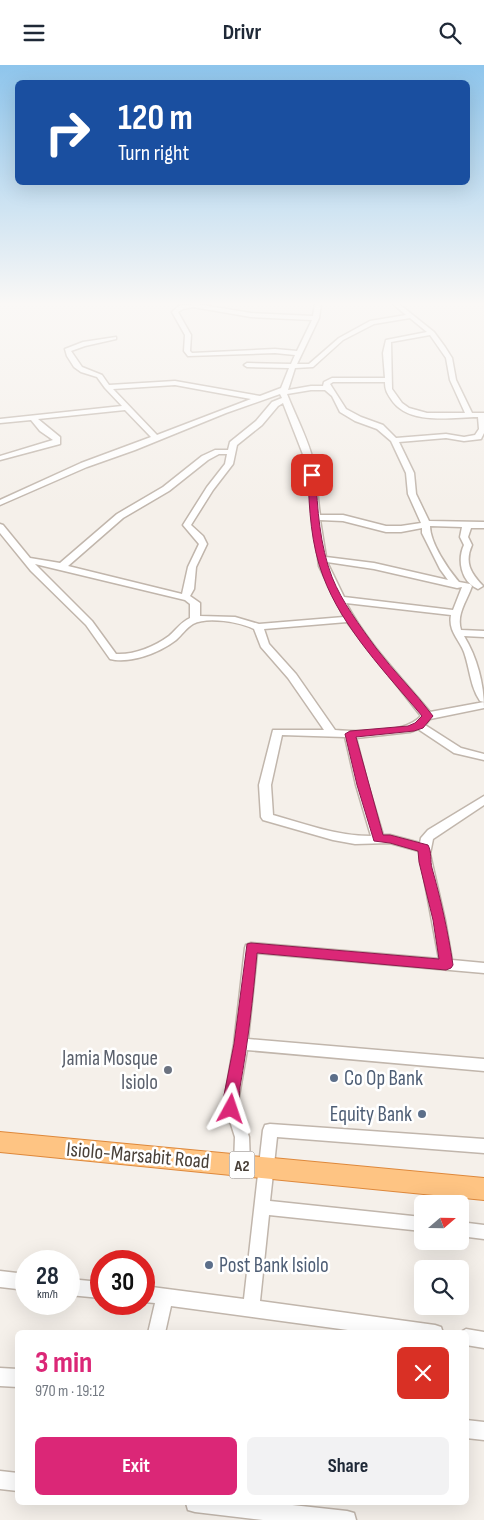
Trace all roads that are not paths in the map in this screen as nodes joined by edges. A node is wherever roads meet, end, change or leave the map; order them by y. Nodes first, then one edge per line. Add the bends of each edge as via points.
1 (83, 372) edge
2 (290, 372) edge
3 (388, 372) edge
4 (452, 372) edge
5 (389, 380) junction
6 (107, 387) junction
7 (327, 388) junction
8 (283, 394) junction
9 (260, 398) junction
10 (127, 408) junction
11 (468, 414) junction
12 (483, 415) edge
13 (32, 417) junction
14 (0, 421) edge
15 (156, 438) junction
16 (481, 438) edge
17 (394, 440) junction
18 (230, 452) junction
19 (0, 458) edge
20 (0, 503) edge
21 (317, 517) junction
22 (426, 524) junction
23 (467, 525) junction
24 (484, 525) edge
25 (1, 530) edge
26 (322, 559) junction
27 (26, 560) junction
28 (62, 566) junction
29 (462, 585) junction
30 (481, 586) edge
31 (186, 597) junction
32 (340, 599) junction
33 (457, 613) junction
34 (195, 619) junction
35 (350, 619) junction
36 (258, 627) junction
37 (458, 633) junction
38 (484, 634) edge
39 (484, 699) edge
40 (484, 705) edge
41 (427, 716) junction
42 (419, 725) junction
43 (332, 733) junction
44 (350, 734) junction
45 (470, 757) junction
46 (484, 757) edge
47 (484, 767) edge
48 (484, 800) edge
49 (378, 839) junction
50 (424, 848) junction
51 (446, 965) junction
52 (484, 967) edge
53 (241, 1044) junction
54 (484, 1065) edge
55 (0, 1143) edge
56 (484, 1146) edge
57 (242, 1165) junction
58 (266, 1167) junction
59 (484, 1189) edge
60 (262, 1207) junction
61 (414, 1223) edge
62 (469, 1230) edge
63 (484, 1232) edge
64 (0, 1279) edge
65 (15, 1281) edge
66 (155, 1296) edge
67 (165, 1296) junction
68 (251, 1307) junction
69 (157, 1330) edge
70 (414, 1330) edge
71 (469, 1338) edge
72 (484, 1340) edge
73 (0, 1377) edge
74 (15, 1378) edge
75 (469, 1429) edge
76 (484, 1431) edge
77 (0, 1480) edge
78 (15, 1482) edge
79 (212, 1505) edge
80 (346, 1520) edge

1 - 6 street via 100,376
2 - 8 street
3 - 5 street
4 - 11 street
5 - 7 street via 332,380 326,383
5 - 11 street via 388,389 407,410 425,414
6 - 9 street via 175,383
6 - 10 street
7 - 8 street
7 - 17 street via 343,410 380,427
8 - 9 street
8 - 18 street via 259,423 233,444
8 - 21 street via 310,462
9 - 15 street
10 - 13 street
10 - 15 street
11 - 12 street
12 - 16 street
13 - 14 street
13 - 19 street via 57,442
15 - 20 street via 84,465
16 - 17 street via 446,436
17 - 22 street via 410,473 412,494
18 - 28 street via 218,452 205,458 177,481 116,519
18 - 31 street via 229,464 187,525 203,544 192,567
21 - 22 street via 343,518 386,529
21 - 26 street
22 - 23 street
22 - 29 street via 425,530 442,565
23 - 24 street
23 - 30 street via 464,537 468,545 464,557 467,574
25 - 27 street
26 - 29 street via 374,566
26 - 32 street
27 - 28 street
27 - 34 street via 89,623 113,657 132,655 158,646
28 - 31 street
29 - 30 street
29 - 33 street
31 - 34 street via 195,603
32 - 33 street
32 - 35 street
33 - 37 street via 454,621
34 - 36 street via 235,620
35 - 36 street
35 - 41 street
36 - 43 street via 264,645 292,676
37 - 38 street
37 - 39 street via 468,650 475,683
40 - 41 street
41 - 42 street
42 - 44 street via 392,732
42 - 45 street
43 - 44 street
43 - 49 street via 277,732 265,785 268,817 333,836 355,840
44 - 49 street
45 - 46 street
45 - 47 street
48 - 50 street via 432,833 426,838
49 - 50 street
50 - 51 street
51 - 52 street
51 - 53 street via 251,948
53 - 54 street
53 - 57 street via 231,1102 242,1137
55 - 57 highway, Isiolo-Marsabit Road / A2
56 - 58 street via 270,1130
57 - 58 highway, Isiolo-Marsabit Road / A2
58 - 59 highway, Isiolo-Marsabit Road / A2
58 - 60 street
60 - 61 street
60 - 68 street
62 - 63 street
64 - 65 street
66 - 67 street
67 - 68 street
67 - 69 street
68 - 70 street
71 - 72 street
73 - 74 street
75 - 76 street
77 - 78 street
79 - 80 street

